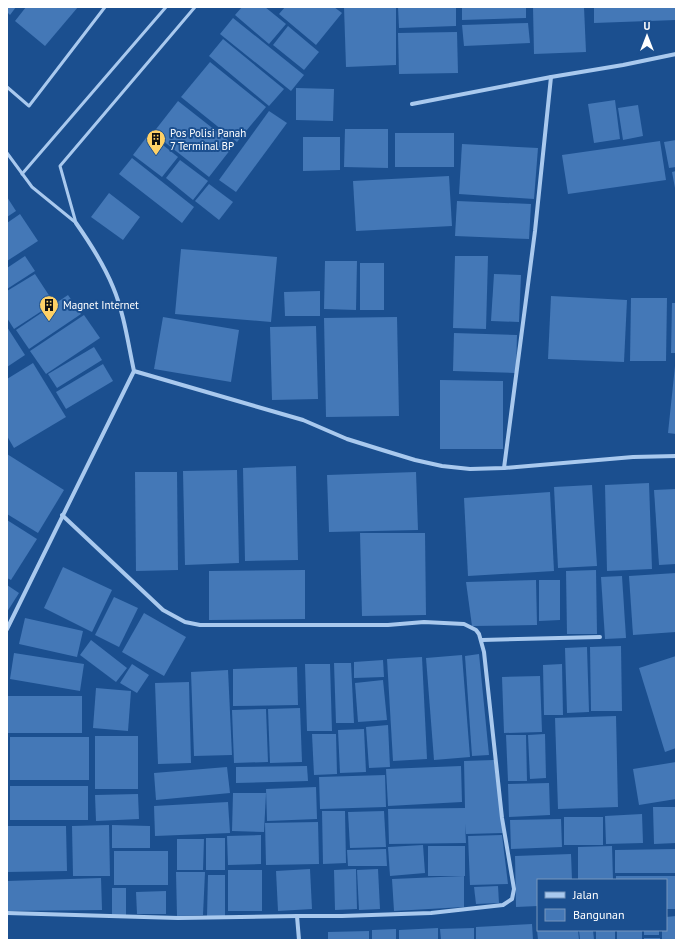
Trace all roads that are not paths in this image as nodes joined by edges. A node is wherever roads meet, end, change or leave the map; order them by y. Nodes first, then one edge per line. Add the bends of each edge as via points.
1 (105, 7) edge
2 (166, 7) edge
3 (195, 7) edge
4 (676, 54) edge
5 (551, 77) junction
6 (7, 87) edge
7 (412, 104) dead end
8 (7, 153) edge
9 (22, 174) junction
10 (76, 223) junction
11 (134, 371) junction
12 (676, 456) edge
13 (504, 468) junction
14 (62, 515) junction
15 (7, 629) edge
16 (600, 637) dead end
17 (482, 640) junction
18 (7, 913) edge
19 (297, 916) junction
20 (299, 940) edge

1 - 6 lane via 29,106
2 - 9 lane
3 - 10 lane via 60,166
4 - 5 street via 623,66
5 - 7 street
5 - 13 street via 535,231
8 - 9 lane
9 - 10 lane via 32,187
10 - 11 street via 87,238 113,287 123,318
11 - 13 street via 303,420 347,439 415,460 470,469
11 - 14 street
12 - 13 street via 544,463
14 - 15 street
14 - 17 street via 163,610 185,622 200,625 388,625 424,622 464,624 476,630
16 - 17 street
17 - 19 street via 502,818 514,889 512,899 503,905 431,913
18 - 19 street via 178,918
19 - 20 street

